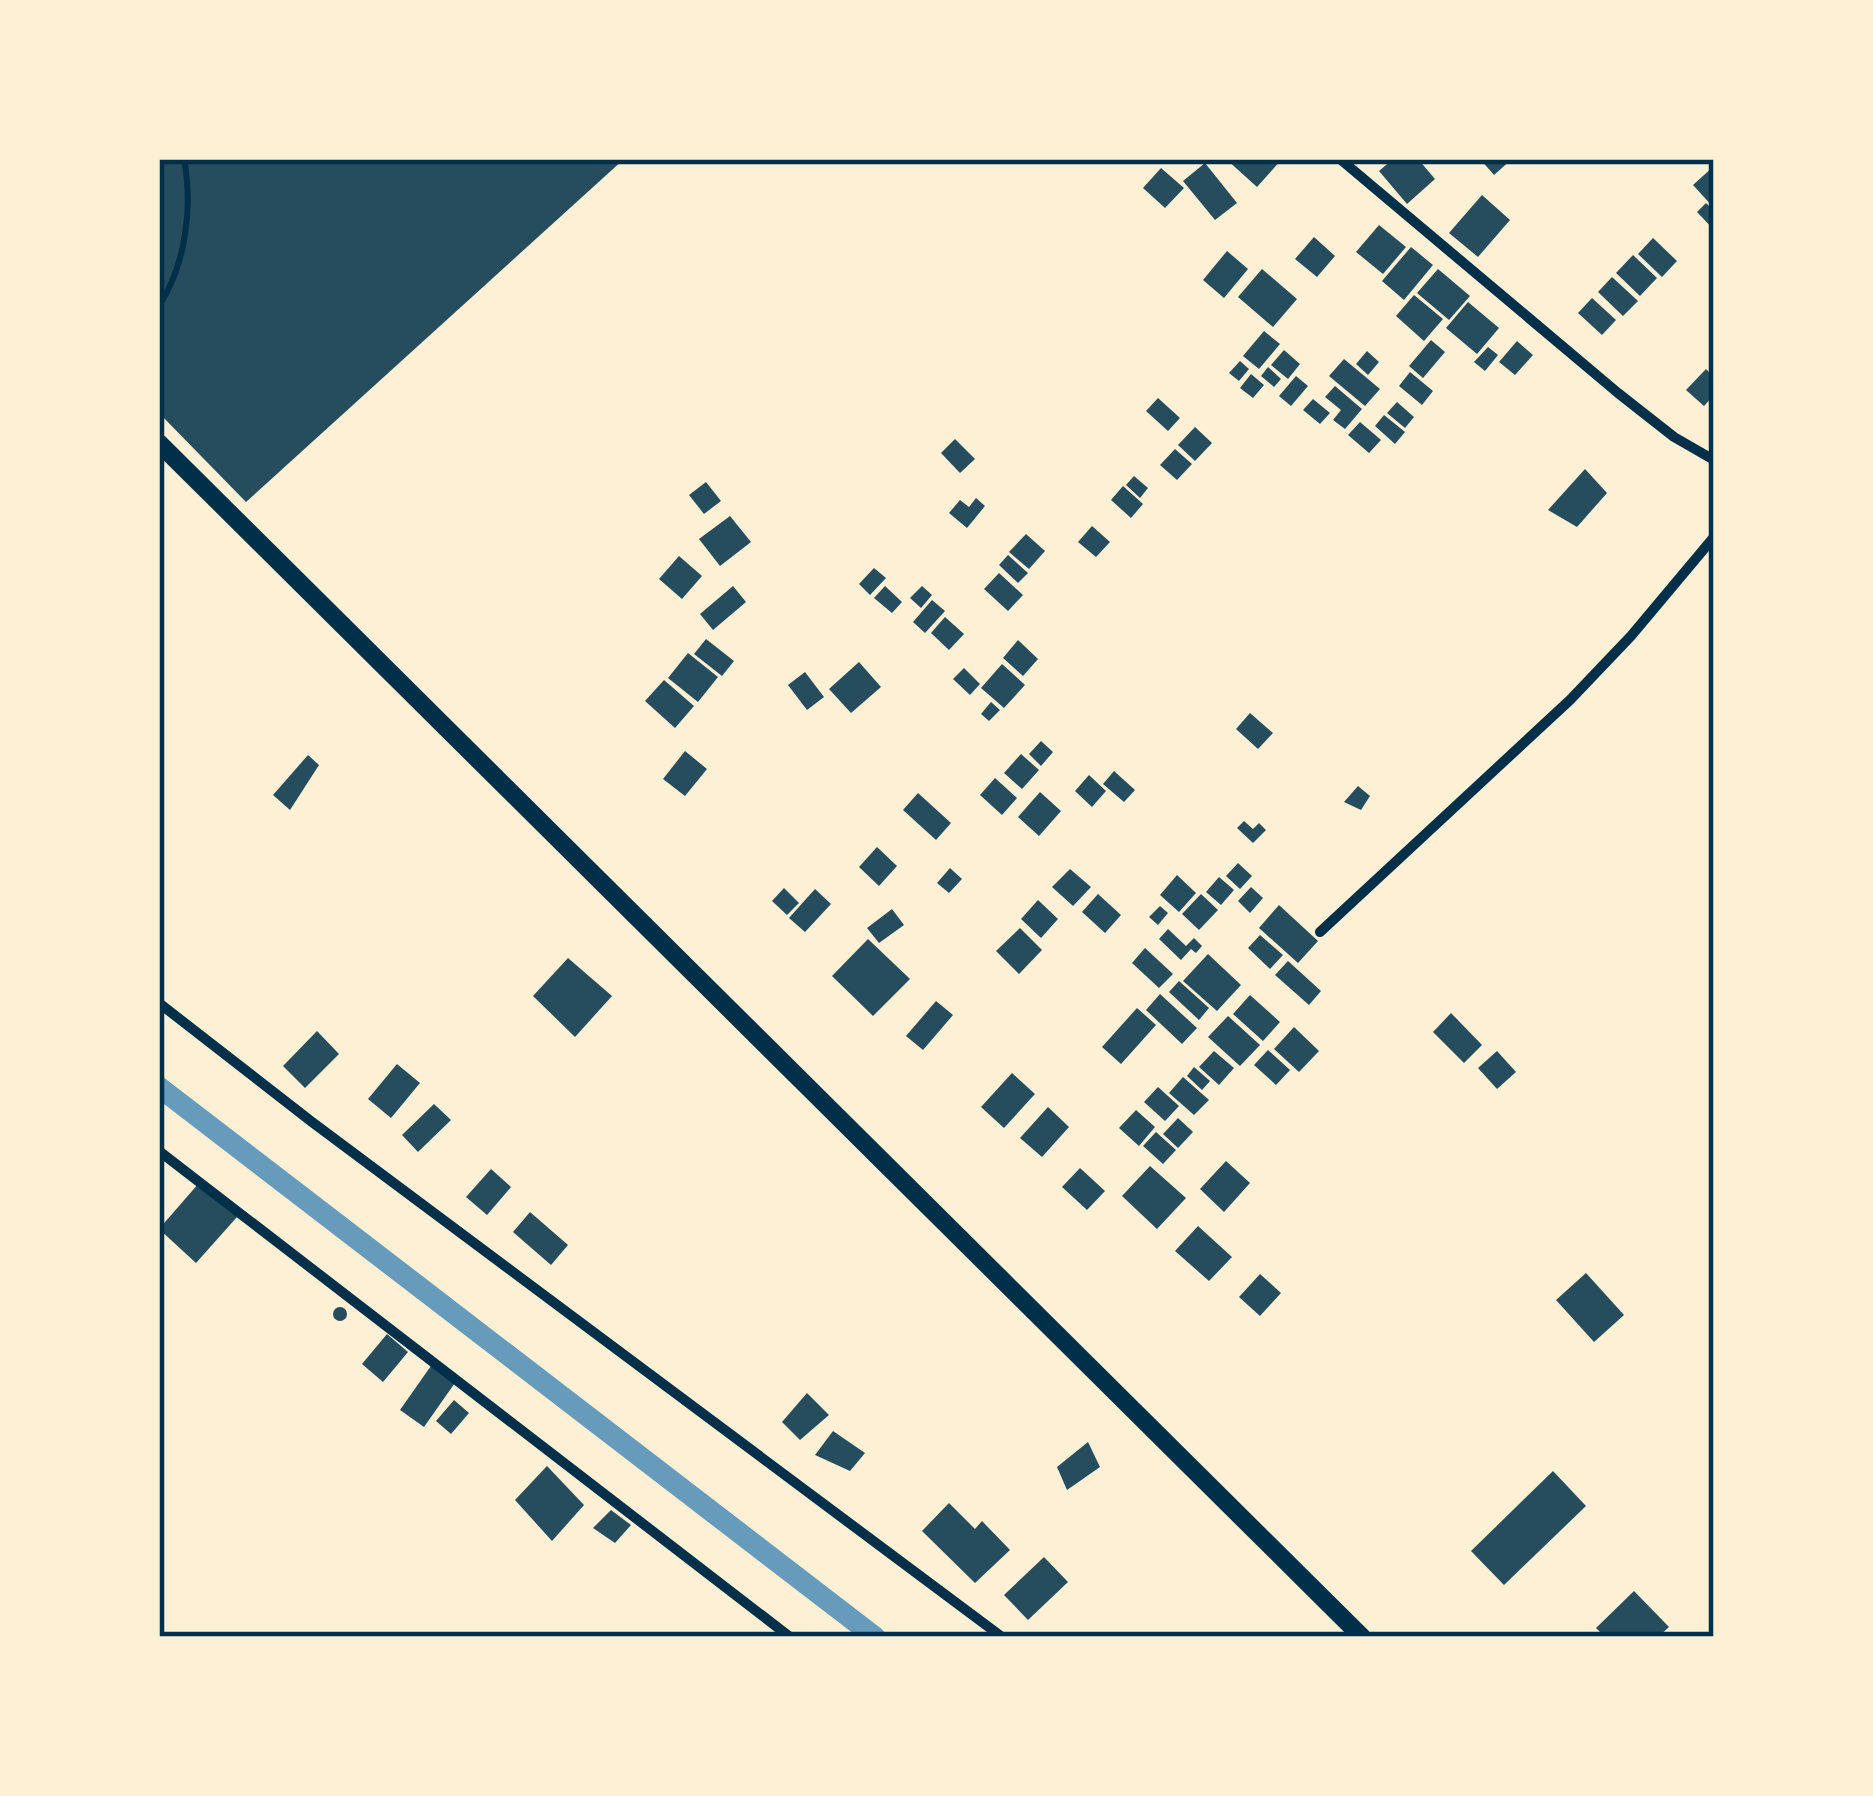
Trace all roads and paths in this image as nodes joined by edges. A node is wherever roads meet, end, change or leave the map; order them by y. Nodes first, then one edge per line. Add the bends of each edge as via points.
1 (184, 159) edge
2 (1340, 159) edge
3 (159, 306) edge
4 (159, 443) edge
5 (1714, 460) edge
6 (1714, 537) edge
7 (1320, 932) dead end
8 (159, 1003) edge
9 (159, 1151) edge
10 (790, 1637) edge
11 (1002, 1637) edge
12 (1362, 1637) edge

1 - 3 lane via 188,219
2 - 5 street via 1618,393
4 - 12 main road
6 - 7 street via 1570,700
8 - 11 street
9 - 10 street

